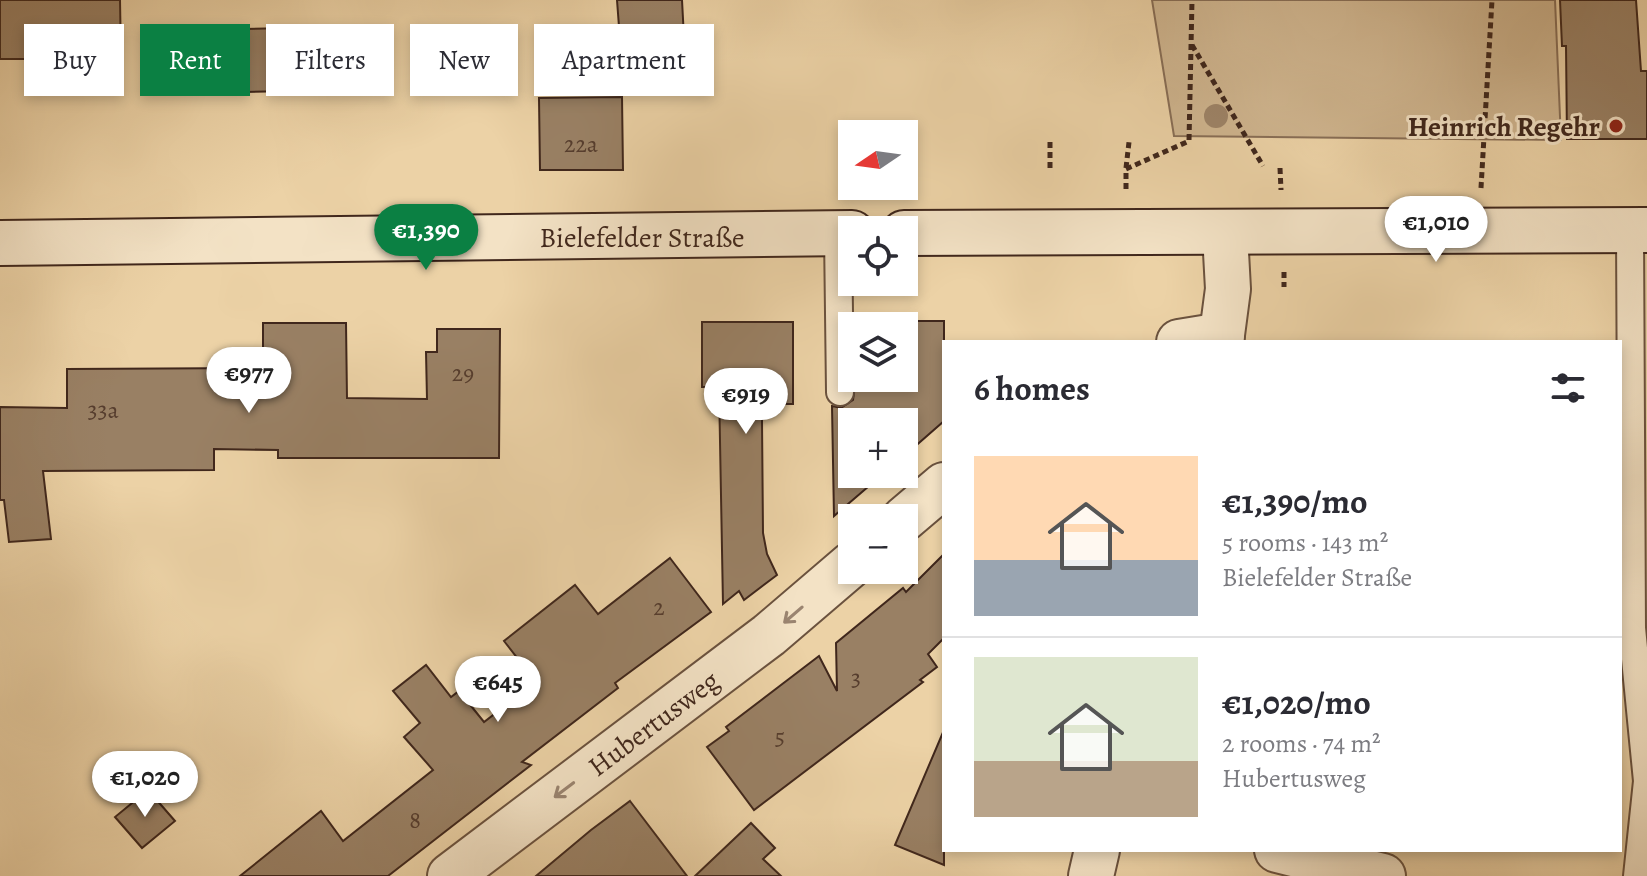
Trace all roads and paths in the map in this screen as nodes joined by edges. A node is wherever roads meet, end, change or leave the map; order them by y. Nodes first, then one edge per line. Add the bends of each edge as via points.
1 (1192, 0) edge
2 (1492, 0) edge
3 (1190, 41) junction
4 (1050, 142) dead end
5 (1129, 142) dead end
6 (1263, 166) dead end
7 (1050, 169) dead end
8 (1126, 169) junction
9 (1478, 229) junction
10 (1638, 230) edge
11 (1125, 231) junction
12 (918, 233) edge
13 (838, 234) edge
14 (1225, 234) junction
15 (0, 243) edge
16 (1221, 338) edge
17 (1200, 340) edge
18 (942, 487) edge
19 (918, 507) edge
20 (1639, 574) edge
21 (838, 576) edge
22 (1097, 852) edge
23 (1285, 852) edge
24 (450, 876) edge
25 (1091, 876) edge
26 (1383, 876) edge
27 (1637, 876) edge

1 - 3 path
2 - 9 path
3 - 6 path
3 - 8 path via 1189,141
4 - 7 path
5 - 8 path
8 - 11 path
9 - 10 main road
9 - 14 main road
10 - 20 lane
11 - 12 main road
11 - 14 main road
13 - 15 main road, Bielefelder Straße
14 - 16 main road via 1228,289
16 - 17 main road
18 - 19 main road
20 - 27 lane via 1632,628 1647,781
21 -> 24 main road, Hubertusweg via 769,635
22 - 25 main road
23 - 26 main road

